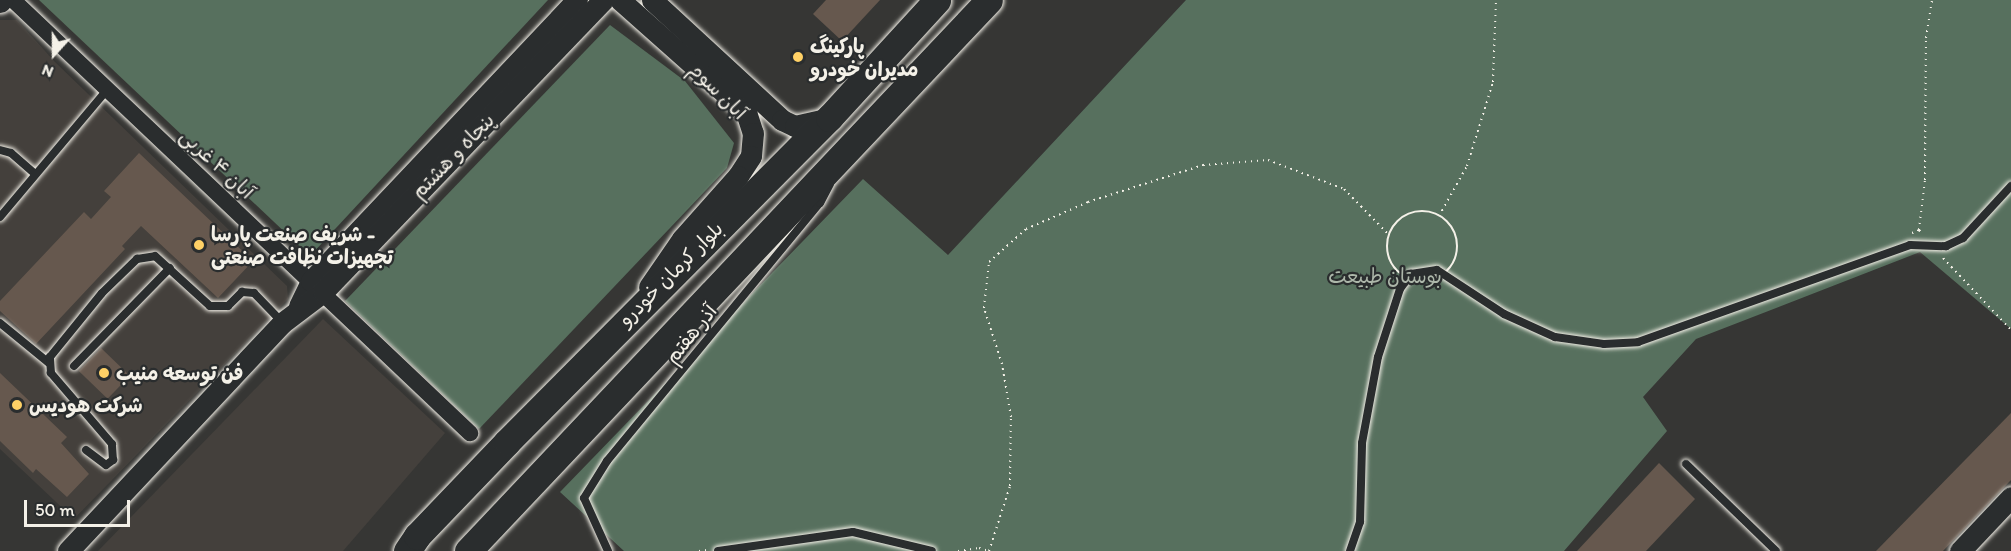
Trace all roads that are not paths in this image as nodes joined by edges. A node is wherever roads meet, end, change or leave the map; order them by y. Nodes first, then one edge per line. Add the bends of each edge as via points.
1 (13, 0) edge
2 (577, 0) edge
3 (603, 0) edge
4 (620, 0) edge
5 (652, 0) edge
6 (937, 0) edge
7 (989, 0) edge
8 (107, 90) junction
9 (829, 118) junction
10 (852, 141) junction
11 (0, 150) edge
12 (35, 174) junction
13 (2011, 186) edge
14 (0, 217) edge
15 (170, 268) junction
16 (317, 286) junction
17 (631, 314) junction
18 (0, 323) edge
19 (282, 323) junction
20 (49, 363) junction
21 (74, 366) dead end
22 (470, 433) dead end
23 (86, 450) dead end
24 (1686, 464) dead end
25 (2011, 497) edge
26 (408, 546) edge
27 (68, 551) edge
28 (468, 551) edge
29 (608, 551) edge
30 (718, 551) edge
31 (932, 551) edge
32 (1350, 551) edge
33 (1776, 551) edge
34 (1960, 551) edge

1 - 8 street, آبان ۴ غربی
2 - 16 street, پنجاه و هشتم
3 - 16 street, پنجاه و هشتم
4 - 17 street, آبان سوم via 746,112 753,133 751,156 738,176 682,239
5 - 9 street, آبان سوم via 782,120 795,126
6 - 9 main road, بلوار کرمان خودرو
7 - 10 main road, بلوار کرمان خودرو
8 - 12 lane
8 - 16 street, آبان ۴ غربی
9 - 17 main road, بلوار کرمان خودرو
10 - 28 main road, بلوار کرمان خودرو
10 - 29 lane, آذر هفتم via 820,203 608,461 584,498
11 - 12 lane via 11,153
12 - 14 lane
13 - 32 lane via 1963,238 1946,246 1910,244 1670,334 1638,342 1594,344 1555,337 1504,314 1437,270 1411,274 1400,289 1378,357 1362,443 1360,522
15 - 19 lane via 210,306 228,306 248,291
15 - 20 lane via 155,256 137,259 55,347
15 - 21 lane
16 - 19 street, پنجاه و هشتم
16 - 22 street, آبان ۴ غربی
17 - 26 main road, بلوار کرمان خودرو
18 - 20 lane
19 - 27 street, پنجاه و هشتم
20 - 23 lane via 55,380 112,444 113,460 106,465
24 - 33 lane
25 - 34 street
30 - 31 lane via 853,532

